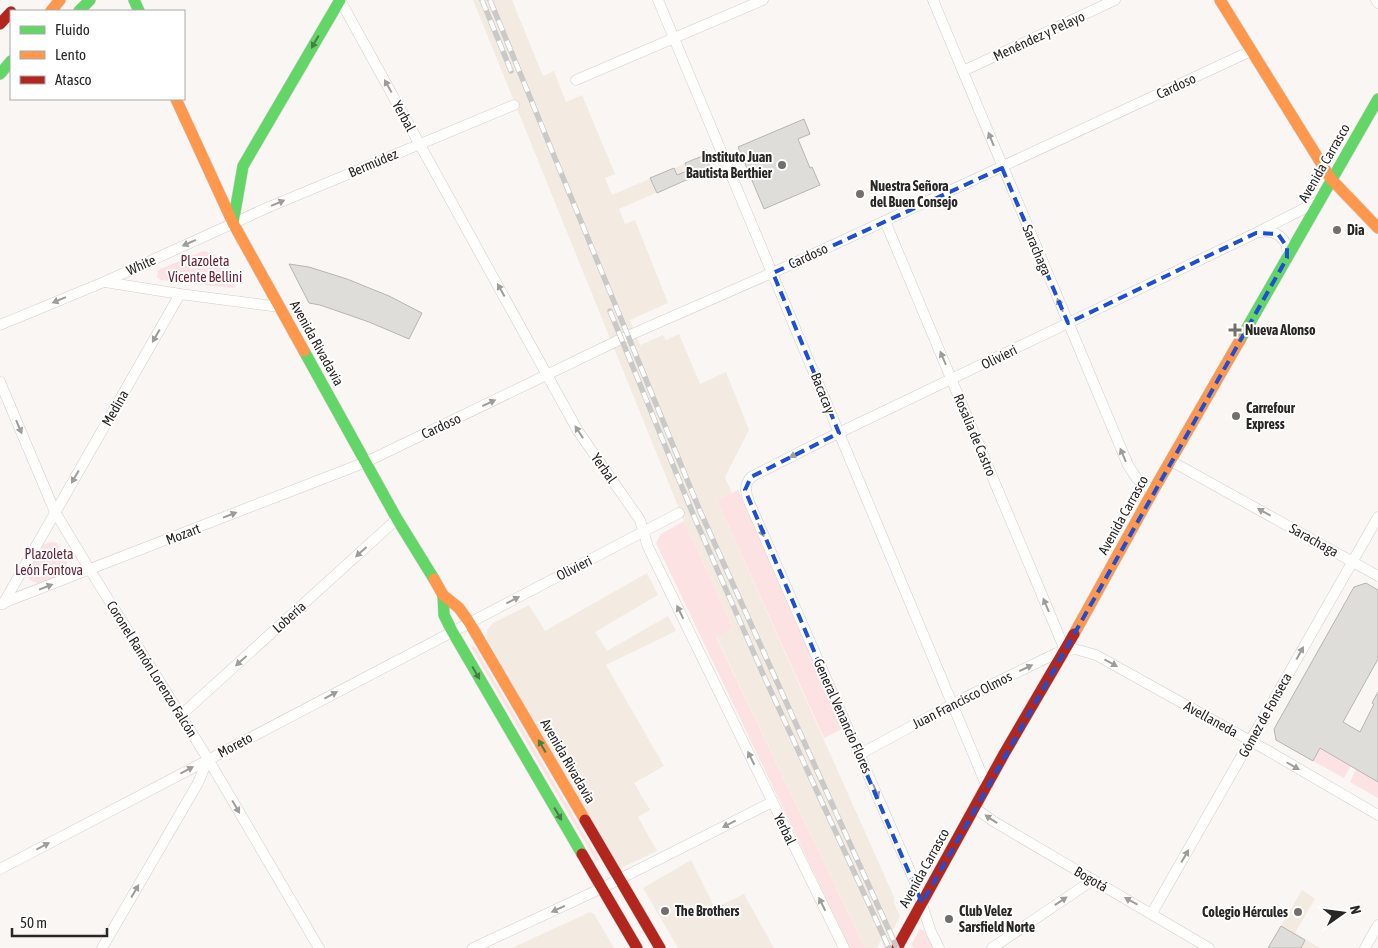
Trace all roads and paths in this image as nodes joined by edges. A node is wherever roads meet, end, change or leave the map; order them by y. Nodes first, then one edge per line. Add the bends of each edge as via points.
1 (60, 0) edge
2 (90, 0) edge
3 (340, 0) edge
4 (658, 0) edge
5 (763, 0) edge
6 (932, 0) edge
7 (1115, 0) edge
8 (1220, 0) edge
9 (1376, 0) edge
10 (1378, 3) edge
11 (52, 10) edge
12 (80, 10) edge
13 (10, 14) edge
14 (0, 24) edge
15 (674, 39) junction
16 (1251, 51) junction
17 (10, 65) edge
18 (962, 71) junction
19 (6, 79) edge
20 (576, 80) dead end
21 (1378, 98) edge
22 (176, 100) edge
23 (514, 105) dead end
24 (420, 144) junction
25 (1002, 168) junction
26 (1331, 179) junction
27 (1319, 201) junction
28 (885, 221) junction
29 (233, 223) junction
30 (1378, 228) edge
31 (1256, 233) junction
32 (1287, 258) junction
33 (773, 273) junction
34 (104, 282) junction
35 (180, 294) junction
36 (280, 307) junction
37 (1068, 323) junction
38 (0, 325) edge
39 (548, 375) junction
40 (952, 380) junction
41 (0, 382) edge
42 (840, 433) junction
43 (1171, 461) junction
44 (366, 462) junction
45 (746, 485) joint
46 (1154, 492) junction
47 (55, 512) junction
48 (679, 513) dead end
49 (1378, 516) edge
50 (397, 519) junction
51 (643, 532) junction
52 (1352, 561) junction
53 (90, 570) junction
54 (1378, 576) edge
55 (443, 595) junction
56 (1, 606) edge
57 (469, 622) junction
58 (452, 631) junction
59 (1065, 650) junction
60 (951, 705) junction
61 (181, 715) junction
62 (1251, 741) junction
63 (860, 754) junction
64 (208, 759) junction
65 (986, 787) junction
66 (772, 802) junction
67 (974, 808) junction
68 (1378, 815) edge
69 (0, 869) edge
70 (619, 879) junction
71 (1093, 880) junction
72 (602, 888) junction
73 (922, 903) junction
74 (1152, 913) junction
75 (1378, 925) edge
76 (1206, 947) edge
77 (102, 948) edge
78 (319, 948) edge
79 (473, 948) edge
80 (636, 948) edge
81 (660, 948) edge
82 (844, 948) edge
83 (897, 948) edge
84 (939, 948) edge
85 (992, 948) edge
86 (1364, 948) edge

1 - 11 main road
2 - 12 main road
24 -> 3 street, Yerbal
3 -> 29 main road via 243,166
4 - 15 street, Bacacay
5 - 15 street
6 - 18 street, Sarachaga
7 - 18 street, Menéndez y Pelayo
8 - 16 main road
9 - 10 street
13 - 14 main road
15 - 20 street
15 - 33 street, Bacacay
16 - 25 street, Cardoso
16 - 26 main road
17 - 19 main road
25 -> 18 street, Sarachaga
21 - 26 main road, Avenida Carrasco
22 - 29 main road, Avenida Rivadavia
23 - 24 street, Bermúdez
29 -> 24 street, Bermúdez
39 -> 24 street, Yerbal
25 - 28 street, Cardoso
37 -> 25 street, Sarachaga
26 - 27 main road, Avenida Carrasco
26 - 30 main road
27 - 31 street, Olivieri
27 - 32 main road, Avenida Carrasco
28 - 33 street, Cardoso
40 -> 28 street, Rosalia de Castro
29 -> 34 street, White
29 - 36 main road, Avenida Rivadavia
31 - 32 street via 1273,232 1282,238 1287,247
31 - 37 street, Olivieri
32 - 43 main road, Avenida Carrasco
33 - 39 street, Cardoso via 621,339
33 - 42 street, Bacacay
34 - 35 street, White
34 -> 38 street, White
35 - 36 street
35 -> 47 street, Medina
36 - 44 main road, Avenida Rivadavia
37 - 40 street, Olivieri
46 -> 37 street, Sarachaga via 1137,479 1128,465
44 -> 39 street, Cardoso
51 -> 39 street, Yerbal via 640,520 578,431
40 - 42 street, Olivieri
59 -> 40 street, Rosalia de Castro
41 -> 47 street, Coronel Ramón Lorenzo Falcón
42 -> 45 street, Olivieri via 751,477
42 - 60 street, Bacacay
43 - 46 main road, Avenida Carrasco
52 -> 43 street, Sarachaga
44 - 50 main road, Avenida Rivadavia
53 -> 44 street, Mozart
45 -> 63 street, General Venancio Flores via 750,504
46 - 59 main road, Avenida Carrasco
47 - 53 street, Coronel Ramón Lorenzo Falcón
47 - 56 street, Medina
48 - 51 street, Olivieri
49 - 52 street, Gómez de Fonseca
50 - 55 main road, Avenida Rivadavia
50 -> 61 street, Lobería
57 -> 51 street, Olivieri
66 -> 51 street, Yerbal
52 - 54 street, Sarachaga
62 -> 52 street, Gómez de Fonseca
56 -> 53 street, Mozart
53 - 61 street, Coronel Ramón Lorenzo Falcón
55 - 57 main road, Avenida Rivadavia via 459,608
55 - 58 main road, Avenida Rivadavia via 444,615
57 - 58 street, Moreto
70 -> 57 main road, Avenida Rivadavia
64 -> 58 street, Moreto
58 -> 72 main road, Avenida Rivadavia
60 -> 59 street, Juan Francisco Olmos
59 -> 62 street, Avellaneda via 1075,649 1096,655
59 - 65 main road, Avenida Carrasco
60 - 63 street, Juan Francisco Olmos
60 - 65 street, Bacacay
61 - 64 street, Coronel Ramón Lorenzo Falcón
62 -> 68 street, Avellaneda
74 -> 62 street, Gómez de Fonseca
63 -> 73 street, General Venancio Flores
69 -> 64 street, Moreto
77 -> 64 street via 198,783
64 -> 78 street, Coronel Ramón Lorenzo Falcón
65 - 67 main road, Avenida Carrasco
66 -> 70 street
82 -> 66 street, Yerbal
71 -> 67 street, Bogotá
67 - 73 main road, Avenida Carrasco
70 - 72 street
70 - 81 main road, Avenida Rivadavia
74 -> 71 street, Bogotá
85 -> 71 street
72 -> 79 street
72 - 80 main road, Avenida Rivadavia
73 - 83 main road, Avenida Carrasco
73 - 84 street, General Venancio Flores
74 - 76 street, Bogotá
75 - 86 street

